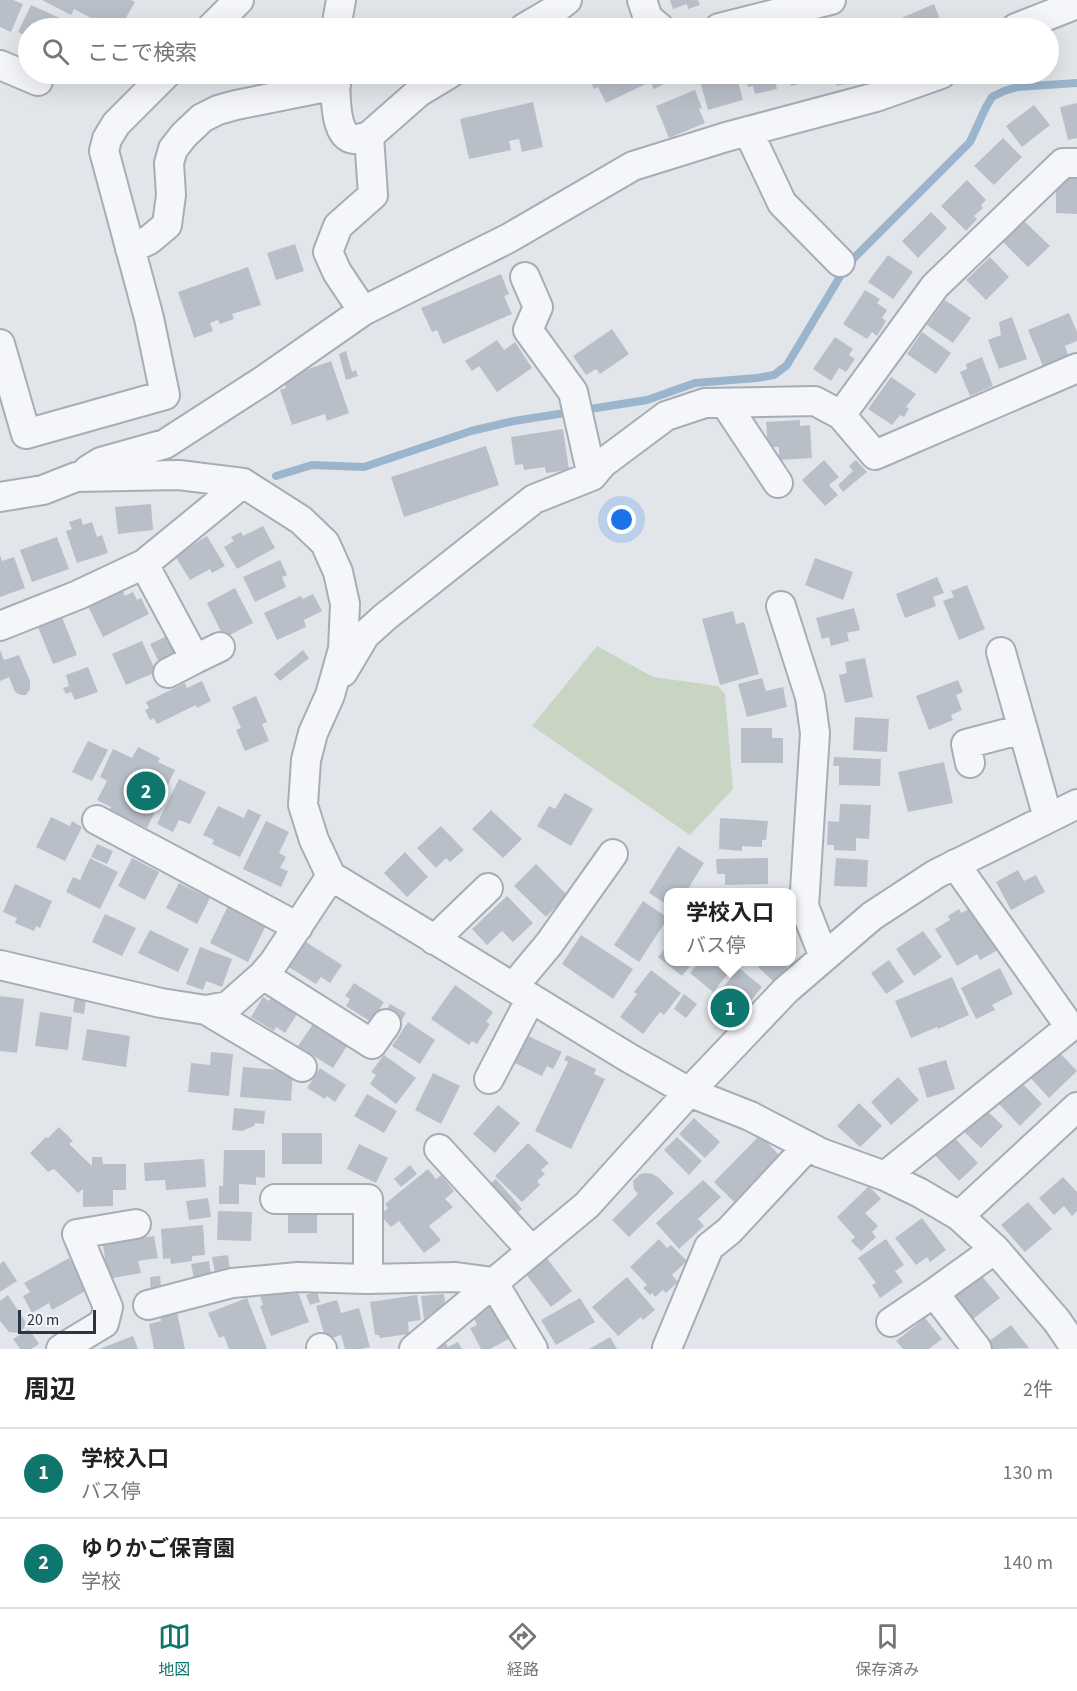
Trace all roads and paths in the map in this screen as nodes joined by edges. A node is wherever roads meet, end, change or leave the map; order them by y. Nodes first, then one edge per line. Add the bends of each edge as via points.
1 (239, 0) edge
2 (341, 0) edge
3 (567, 0) edge
4 (642, 0) edge
5 (831, 0) edge
6 (1077, 4) edge
7 (221, 18) edge
8 (338, 18) edge
9 (541, 18) edge
10 (648, 18) edge
11 (759, 18) edge
12 (1042, 18) edge
13 (156, 84) edge
14 (316, 84) edge
15 (335, 84) edge
16 (432, 84) edge
17 (913, 84) edge
18 (748, 131) junction
19 (369, 136) junction
20 (1077, 163) edge
21 (130, 249) junction
22 (840, 262) dead end
23 (525, 277) dead end
24 (363, 310) junction
25 (0, 344) edge
26 (1077, 368) edge
27 (725, 403) junction
28 (841, 415) junction
29 (592, 476) junction
30 (76, 477) junction
31 (243, 483) junction
32 (778, 483) dead end
33 (0, 496) edge
34 (144, 564) junction
35 (781, 606) dead end
36 (0, 626) edge
37 (220, 647) dead end
38 (1001, 652) dead end
39 (195, 659) junction
40 (168, 673) dead end
41 (330, 695) junction
42 (1023, 729) junction
43 (970, 763) dead end
44 (1077, 804) edge
45 (1048, 818) junction
46 (97, 820) dead end
47 (613, 854) dead end
48 (955, 864) junction
49 (332, 876) junction
50 (488, 888) dead end
51 (298, 927) junction
52 (434, 940) junction
53 (824, 957) junction
54 (0, 965) edge
55 (262, 975) junction
56 (522, 993) junction
57 (206, 1010) junction
58 (373, 1044) dead end
59 (302, 1067) dead end
60 (489, 1079) dead end
61 (689, 1092) junction
62 (1077, 1107) edge
63 (808, 1146) junction
64 (439, 1149) dead end
65 (885, 1176) junction
66 (275, 1199) dead end
67 (959, 1216) junction
68 (136, 1224) dead end
69 (995, 1249) junction
70 (532, 1251) junction
71 (368, 1279) junction
72 (493, 1282) junction
73 (934, 1293) junction
74 (148, 1305) dead end
75 (891, 1322) dead end
76 (667, 1348) edge
77 (61, 1349) edge
78 (414, 1349) edge
79 (533, 1349) edge
80 (977, 1349) edge
81 (1076, 1349) edge

1 - 7 street
2 - 8 street
3 - 9 street
4 - 10 street
5 - 11 street
6 - 12 street
13 - 21 street via 106,138 104,151
14 - 21 street via 218,110 202,118 173,149 169,163 168,225
15 - 19 street via 338,122 344,135 354,139
16 - 19 street
17 - 18 street
18 - 22 street via 782,203
18 - 24 street via 633,166 509,238
19 - 24 street via 373,195 338,226 328,252
20 - 28 street via 1063,163 935,286
21 - 25 street via 165,395 26,434
23 - 29 street via 537,307 528,330 573,392
24 - 30 street via 165,444 101,462
26 - 28 street via 875,455
27 - 28 street via 815,401
27 - 29 street via 705,403 666,416 603,463
27 - 32 street
29 - 41 street via 534,499 385,617 365,635
30 - 31 street via 179,475
30 - 33 street via 43,490
31 - 34 street
31 - 41 street via 301,520 325,543 338,572 345,604 343,650
34 - 36 street
34 - 39 street
35 - 53 street via 810,697 815,733 804,906
37 - 39 street
38 - 42 street
39 - 40 street
41 - 49 street via 306,760 303,805 314,840
42 - 43 street via 966,744
42 - 45 street
44 - 45 street
45 - 48 street
46 - 51 street
47 - 56 street via 549,944
48 - 53 street via 872,916
48 - 65 street via 1070,1027
49 - 51 street
49 - 52 street
50 - 52 street
51 - 55 street
52 - 56 street
53 - 61 street via 786,990
54 - 57 street
55 - 57 street via 228,1006
55 - 58 street
56 - 60 street
56 - 61 street
57 - 59 street
61 - 63 street via 750,1116
61 - 70 street via 587,1205
62 - 67 street
63 - 65 street
63 - 76 street via 710,1247
64 - 70 street
65 - 67 street
66 - 71 street via 368,1199
67 - 69 street
68 - 77 street via 77,1234 108,1307 104,1323
69 - 73 street
69 - 81 street
70 - 72 street
71 - 72 street via 456,1277
71 - 74 street via 298,1277 232,1283
72 - 78 street
72 - 79 street
73 - 75 street
73 - 80 street

